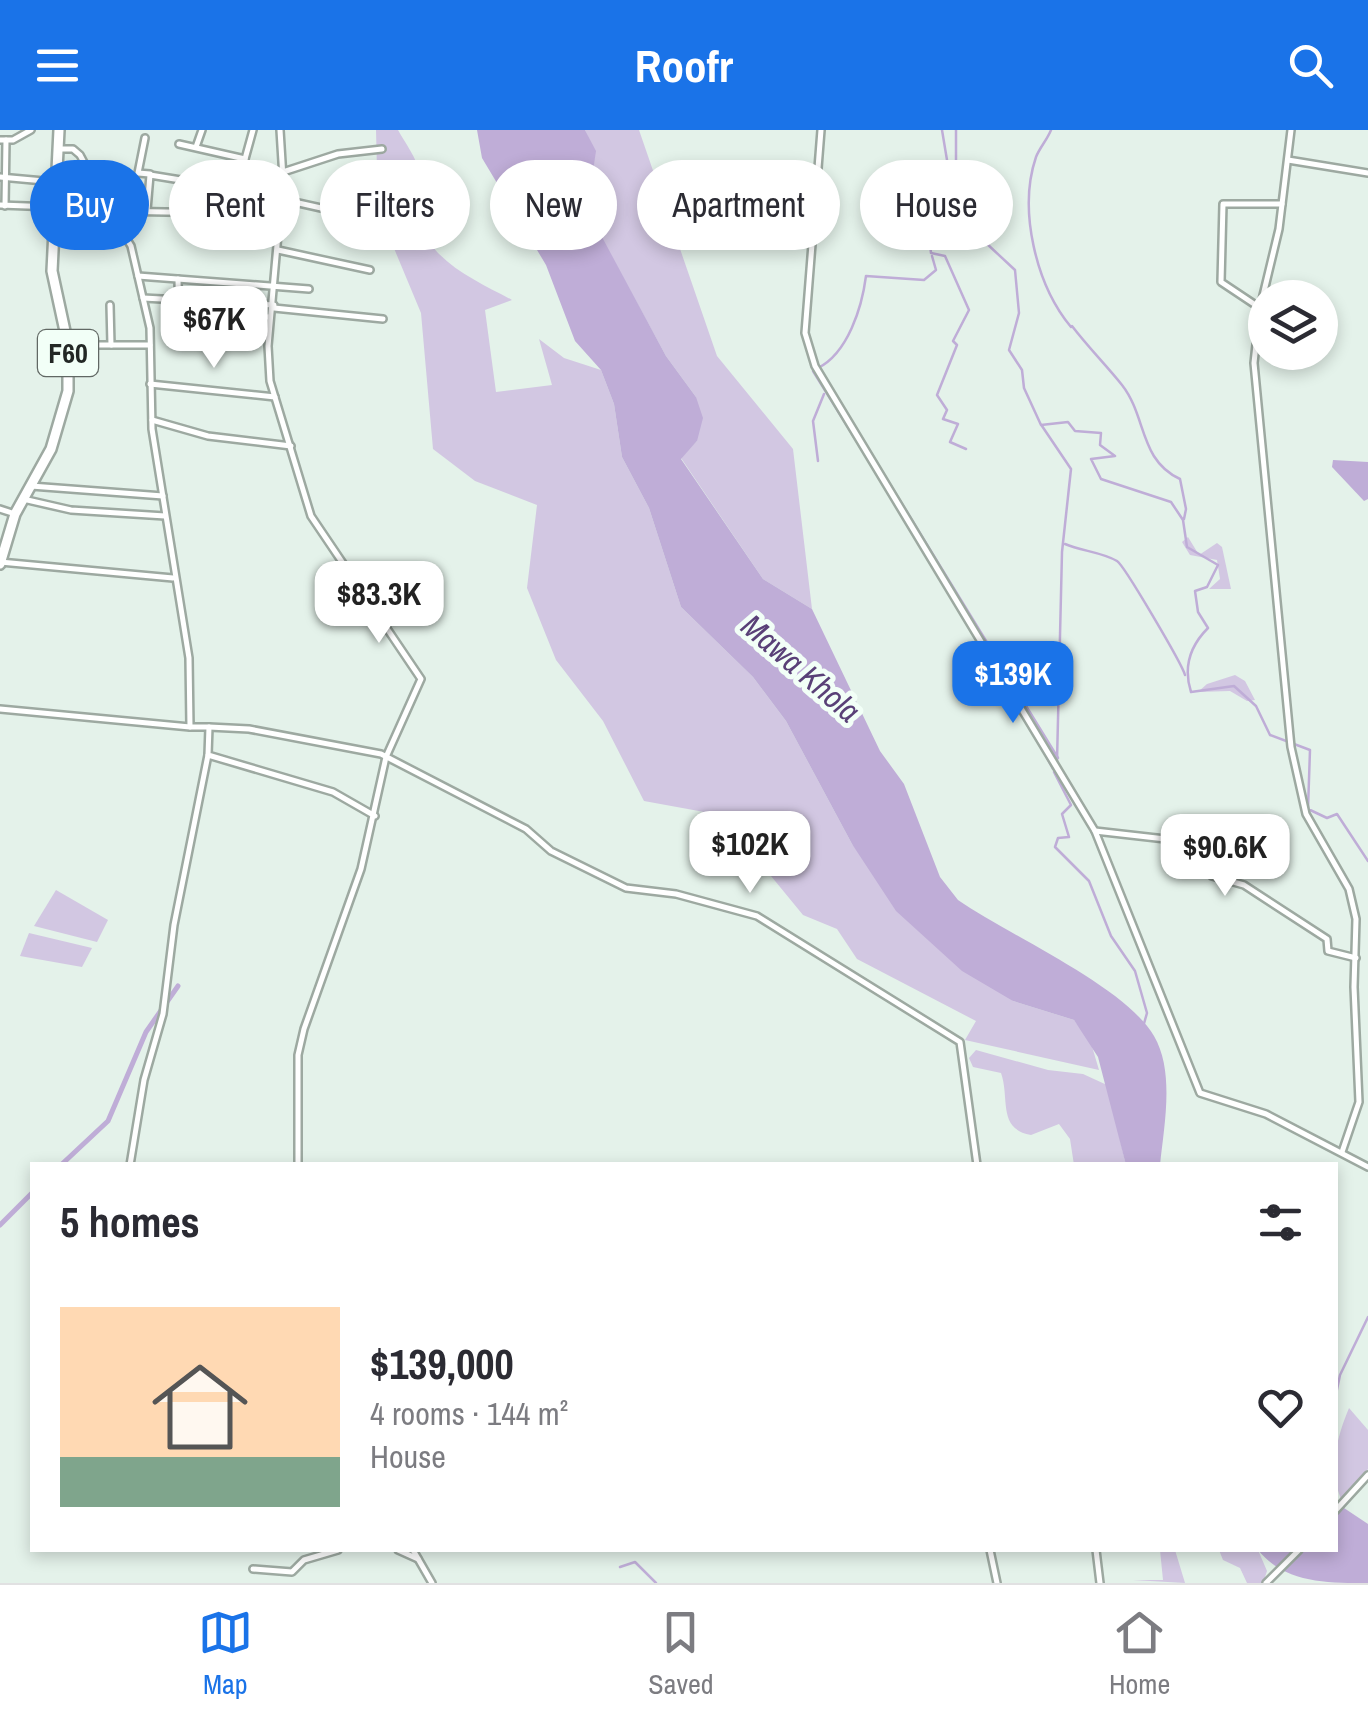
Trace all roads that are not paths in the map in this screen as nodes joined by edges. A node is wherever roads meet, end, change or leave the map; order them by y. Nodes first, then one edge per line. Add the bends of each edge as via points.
1 (31, 130) edge
2 (59, 130) edge
3 (202, 130) edge
4 (253, 130) edge
5 (280, 130) edge
6 (820, 130) edge
7 (1291, 130) edge
8 (145, 138) dead end
9 (3, 140) edge
10 (179, 144) dead end
11 (196, 147) junction
12 (382, 149) dead end
13 (56, 150) junction
14 (245, 159) joint
15 (56, 160) edge
16 (83, 160) edge
17 (282, 160) edge
18 (1288, 160) junction
19 (300, 166) edge
20 (1368, 173) edge
21 (150, 174) junction
22 (169, 177) edge
23 (2, 178) edge
24 (30, 180) edge
25 (149, 183) edge
26 (1282, 204) junction
27 (2, 205) edge
28 (30, 208) edge
29 (54, 250) edge
30 (132, 250) edge
31 (278, 250) joint
32 (370, 270) dead end
33 (138, 276) junction
34 (178, 279) junction
35 (1266, 280) edge
36 (276, 284) junction
37 (309, 288) dead end
38 (143, 298) junction
39 (178, 300) junction
40 (1248, 300) edge
41 (110, 305) dead end
42 (274, 306) junction
43 (178, 314) junction
44 (272, 317) junction
45 (383, 319) dead end
46 (179, 330) dead end
47 (150, 344) junction
48 (68, 345) junction
49 (110, 345) junction
50 (1255, 370) edge
51 (150, 384) junction
52 (275, 397) junction
53 (151, 420) junction
54 (291, 446) junction
55 (31, 486) junction
56 (163, 496) junction
57 (23, 500) junction
58 (0, 509) edge
59 (15, 514) junction
60 (166, 516) junction
61 (2, 545) edge
62 (0, 564) edge
63 (174, 578) junction
64 (0, 709) edge
65 (190, 726) junction
66 (209, 727) junction
67 (208, 756) junction
68 (386, 757) junction
69 (376, 816) junction
70 (1095, 831) junction
71 (1356, 958) junction
72 (1342, 1152) junction
73 (131, 1162) edge
74 (298, 1162) edge
75 (977, 1162) edge
76 (1368, 1166) edge
77 (1368, 1475) edge
78 (1338, 1508) edge
79 (331, 1552) edge
80 (402, 1552) edge
81 (414, 1552) edge
82 (990, 1552) edge
83 (1096, 1552) edge
84 (1296, 1552) edge
85 (419, 1560) junction
86 (254, 1569) dead end
87 (432, 1583) edge
88 (997, 1583) edge
89 (1100, 1583) edge
90 (1266, 1583) edge

1 - 9 street
2 - 13 main road, F60
3 - 11 street
4 - 14 street
5 - 17 street
6 - 70 street via 805,333 814,366
7 - 18 street
8 - 21 street via 138,173
9 - 23 street
10 - 11 street
11 - 14 street
12 - 19 street
13 - 15 main road, F60
13 - 16 street via 73,149
18 - 20 street
18 - 26 street
21 - 22 street
21 - 25 street
23 - 24 street
23 - 27 street
26 - 35 street
26 - 40 street via 1224,204 1221,282
27 - 28 street
29 - 48 main road, F60 via 52,271
30 - 33 street
31 - 32 street
31 - 36 street
33 - 34 street
33 - 38 street
34 - 36 street
34 - 39 street
36 - 37 street
36 - 42 street
38 - 39 street
38 - 47 street
39 - 42 street
39 - 43 street
41 - 49 street
42 - 44 street
42 - 45 street
43 - 44 street
43 - 46 street
44 - 52 street via 268,346
47 - 49 street
47 - 51 street
48 - 49 street
48 - 55 main road, F60 via 63,415
50 - 71 street via 1291,747 1306,814 1352,897
51 - 52 street
51 - 53 street
52 - 54 street
53 - 54 street via 208,436
53 - 56 street
54 - 68 street via 311,516 421,679
55 - 56 street
55 - 57 main road, F60
56 - 60 street
57 - 59 main road, F60
57 - 60 street
58 - 59 street
59 - 61 main road, F60
60 - 63 street
61 - 62 main road, F60
62 - 63 street
63 - 65 street via 190,658
64 - 65 street
65 - 66 street
66 - 67 street
66 - 68 street
67 - 69 street via 333,792
67 - 73 street
68 - 69 street
68 - 75 street via 626,888 756,916 960,1042
69 - 74 street via 301,1042
70 - 71 street via 1183,841 1212,876 1244,885 1327,939 1328,951
70 - 72 street via 1200,1093 1266,1114
71 - 72 street via 1360,1102
72 - 76 street
77 - 78 street
79 - 86 street via 304,1560 292,1572
80 - 85 street
81 - 85 street
82 - 88 street
83 - 89 street
84 - 90 street
85 - 87 street

